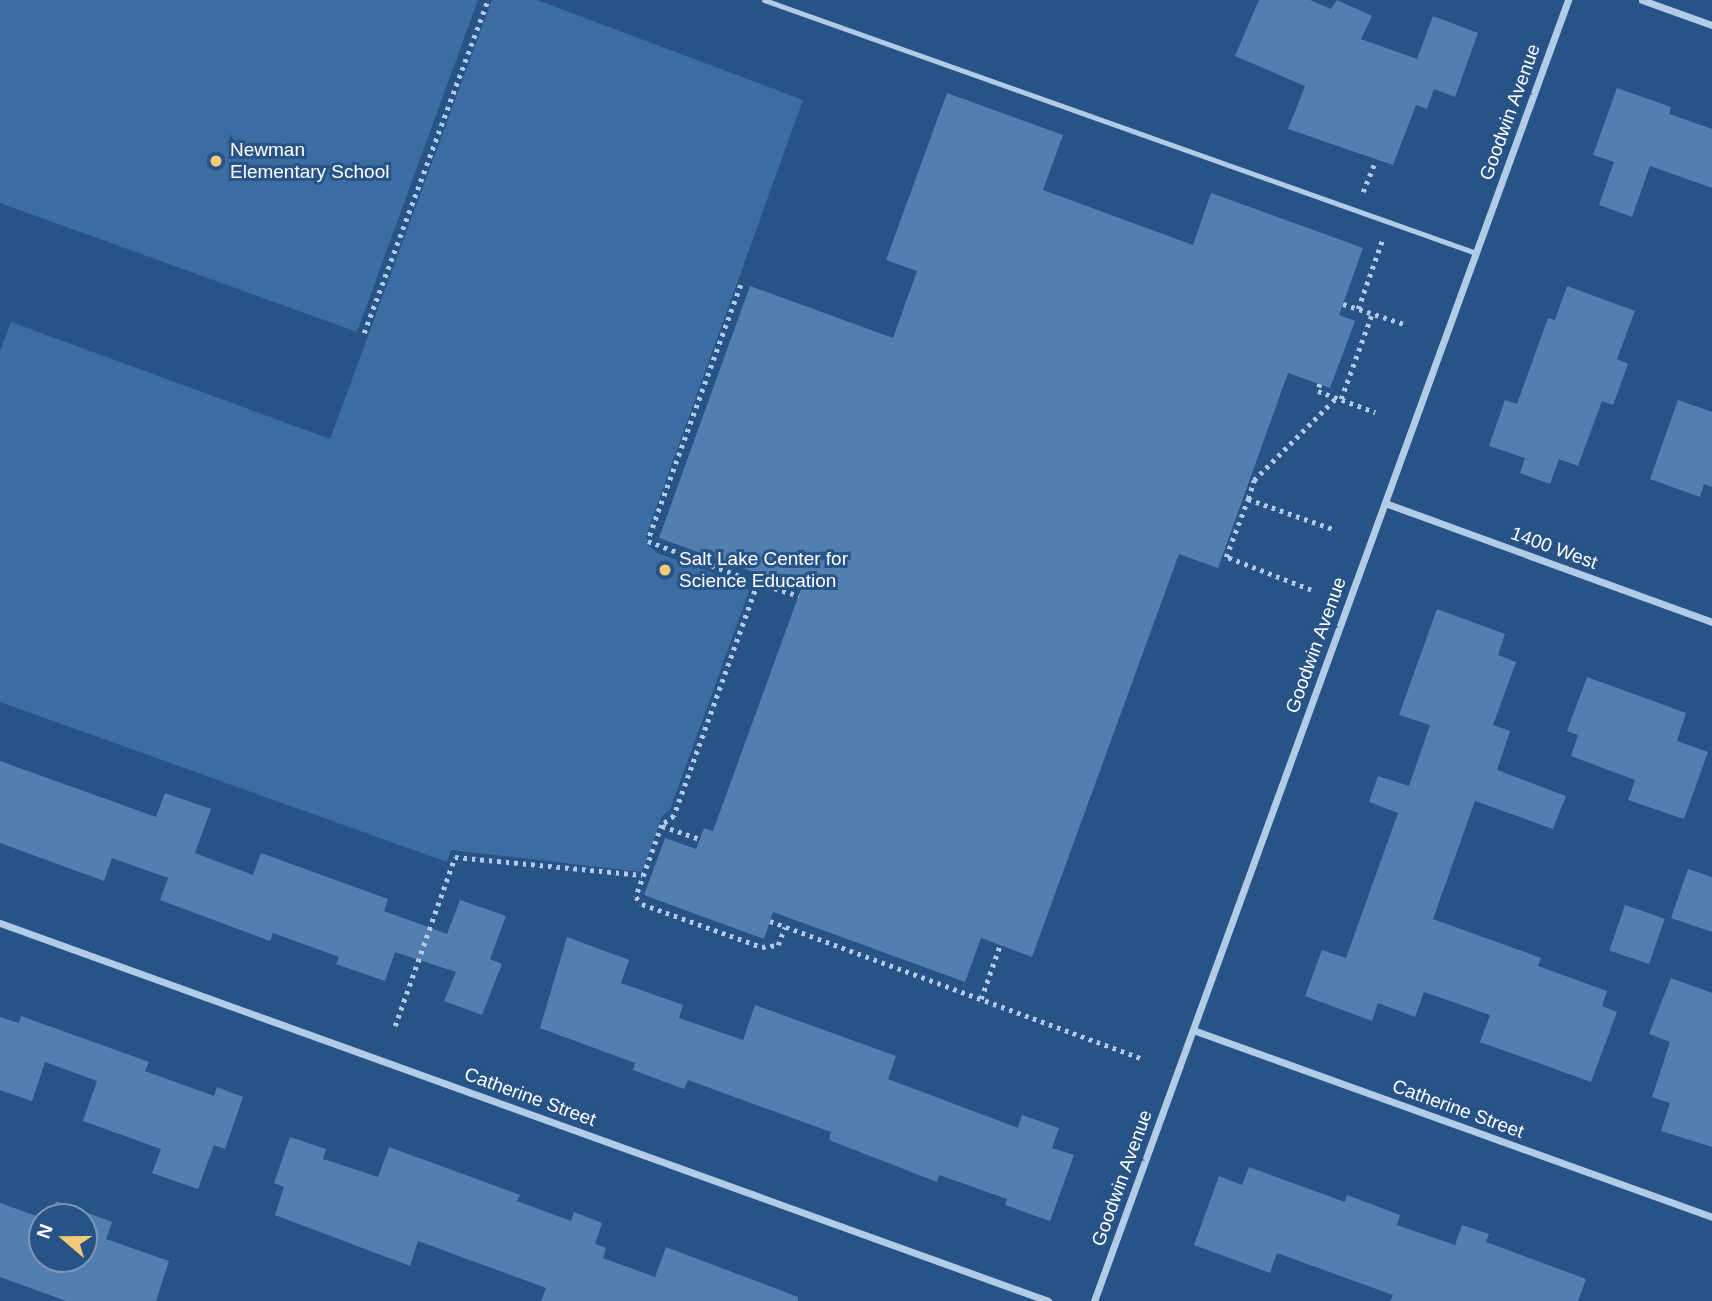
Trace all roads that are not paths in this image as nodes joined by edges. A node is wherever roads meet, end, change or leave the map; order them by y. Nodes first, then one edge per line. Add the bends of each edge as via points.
1 (764, 0) edge
2 (1568, 0) edge
3 (1642, 0) edge
4 (1712, 25) edge
5 (1476, 253) junction
6 (1385, 503) junction
7 (1712, 622) edge
8 (0, 923) edge
9 (1193, 1030) junction
10 (1712, 1217) edge
11 (1048, 1301) edge
12 (1094, 1301) edge

1 - 5 lane
2 - 5 street, Goodwin Avenue
3 - 4 street
5 - 6 street, Goodwin Avenue
6 - 7 street, 1400 West
6 - 9 street, Goodwin Avenue
8 - 11 street, Catherine Street
9 - 10 street, Catherine Street
9 - 12 street, Goodwin Avenue

